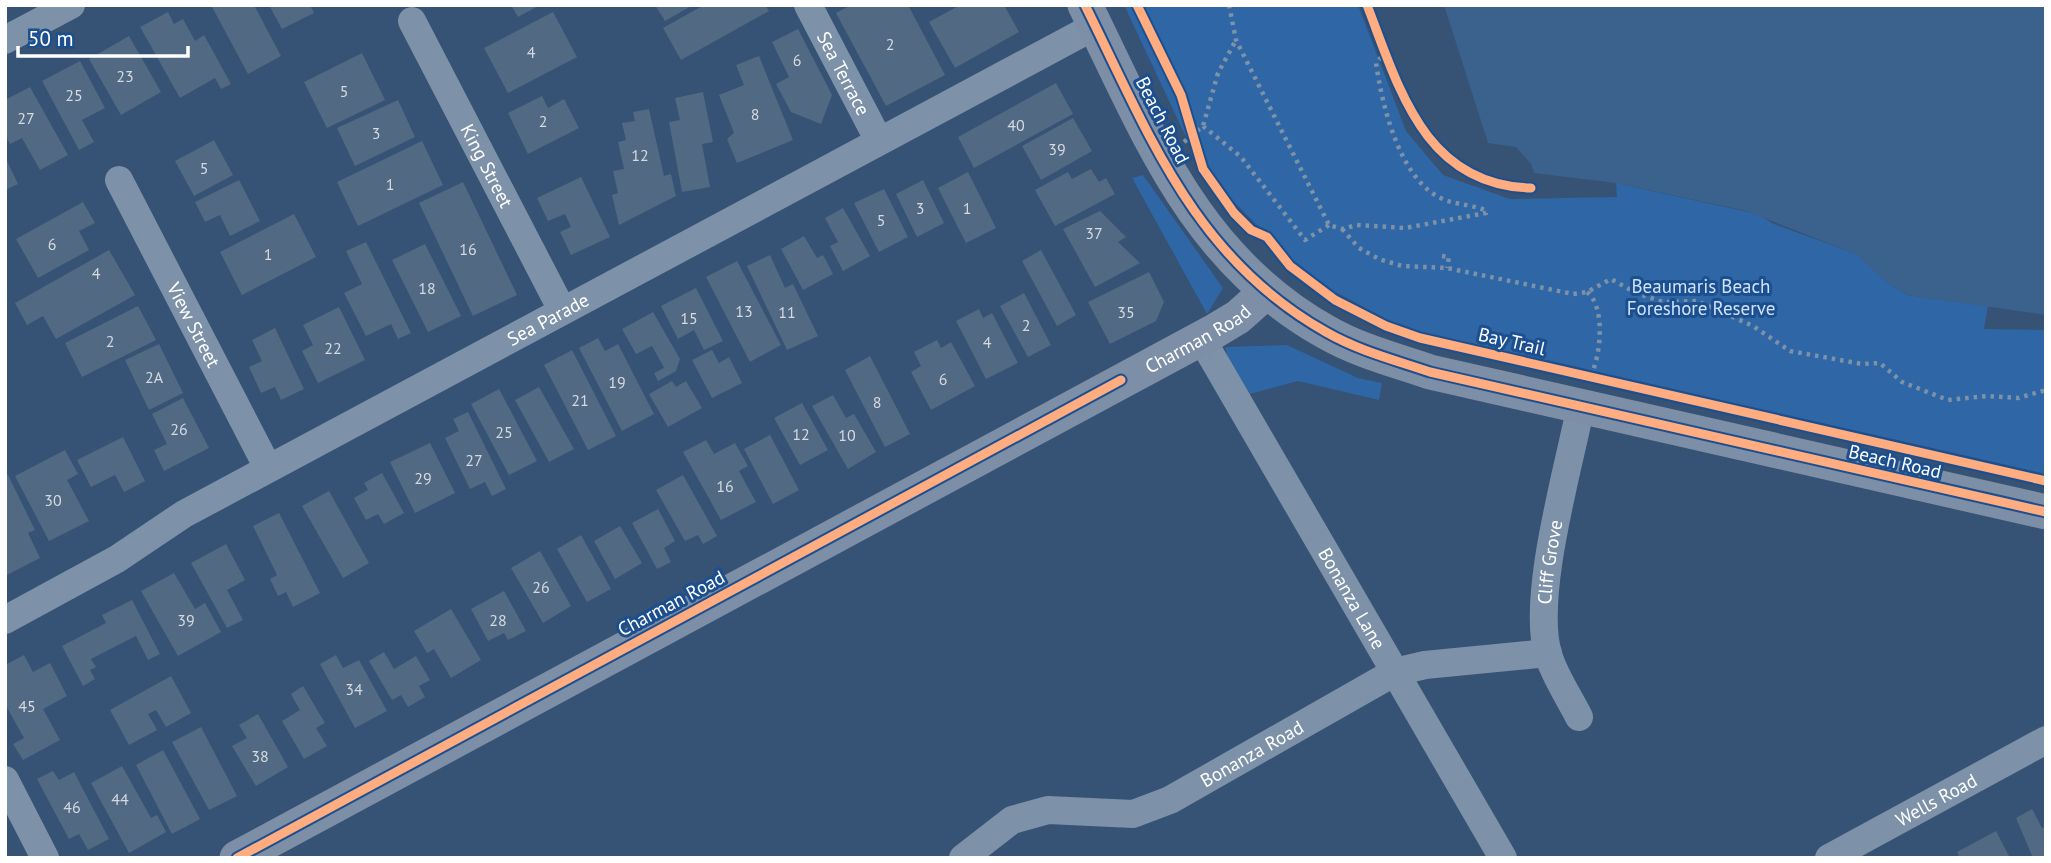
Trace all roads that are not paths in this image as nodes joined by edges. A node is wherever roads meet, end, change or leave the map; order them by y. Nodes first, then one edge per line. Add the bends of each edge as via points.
1 (71, 5) edge
2 (808, 5) edge
3 (1090, 16) edge
4 (412, 21) dead end
5 (5, 40) edge
6 (879, 141) junction
7 (119, 180) dead end
8 (1266, 292) junction
9 (562, 310) junction
10 (1201, 338) junction
11 (1587, 384) junction
12 (268, 468) junction
13 (2046, 512) edge
14 (5, 620) edge
15 (1548, 653) junction
16 (1395, 672) junction
17 (1579, 717) dead end
18 (2046, 740) edge
19 (5, 780) edge
20 (46, 858) edge
21 (236, 858) edge
22 (963, 858) edge
23 (1503, 858) edge
24 (1829, 858) edge

1 - 5 street
2 - 6 street, Sea Terrace
3 - 6 street, Sea Parade
3 - 8 main road, Beach Road via 1191,209 1217,243
4 - 9 street, King Street
6 - 9 street, Sea Parade
7 - 12 street, View Street
8 - 10 main road, Charman Road via 1234,320
8 - 11 main road, Beach Road via 1305,320 1365,350 1430,372
9 - 12 street, Sea Parade
10 - 16 street, Bonanza Lane
10 - 21 main road, Charman Road
11 - 13 main road, Beach Road
11 - 15 street, Cliff Grove via 1547,571 1544,613
12 - 14 street, Sea Parade
15 - 16 street, Bonanza Road
15 - 17 street, Cliff Grove
16 - 22 street, Bonanza Road via 1170,800 1133,814 1048,810 1012,820
16 - 23 street, Bonanza Lane
18 - 24 street, Wells Road
19 - 20 street

